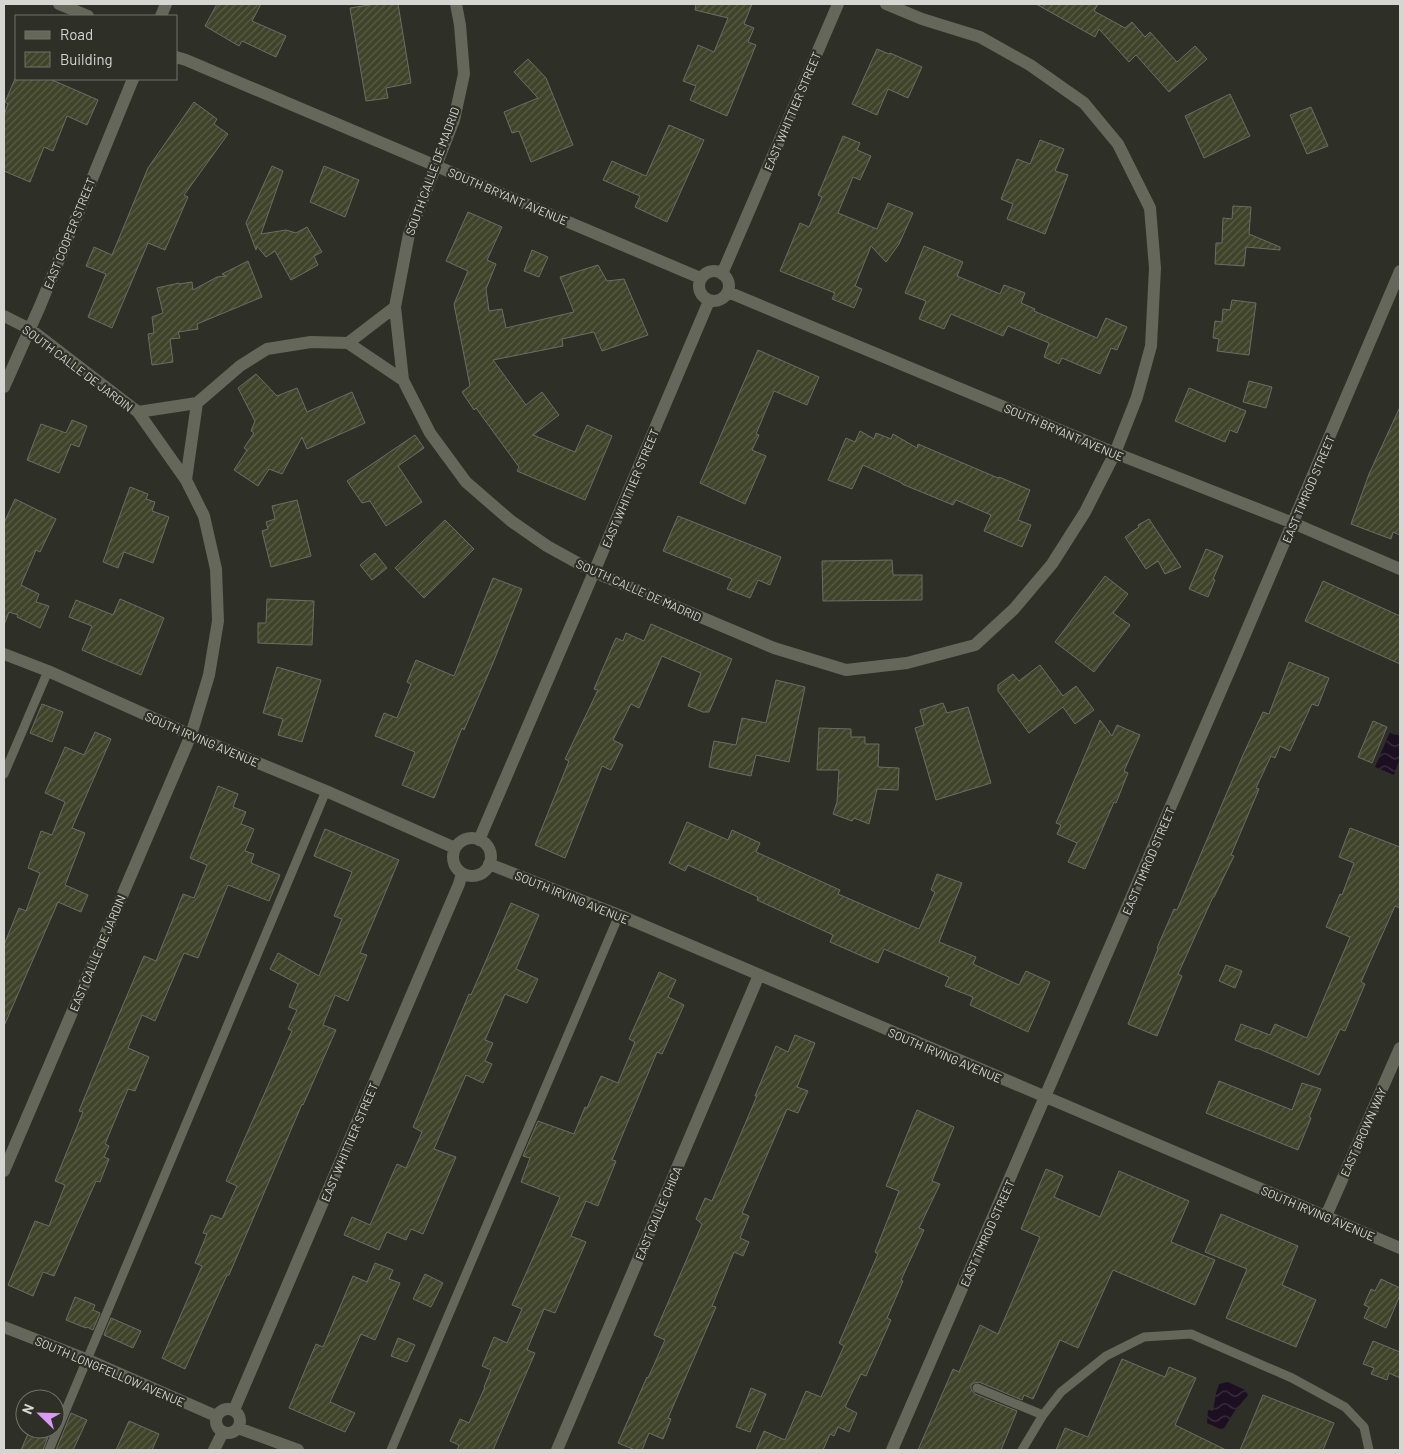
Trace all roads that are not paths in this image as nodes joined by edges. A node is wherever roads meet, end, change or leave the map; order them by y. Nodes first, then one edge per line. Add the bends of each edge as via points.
1 (59, 4) edge
2 (456, 4) edge
3 (838, 4) edge
4 (886, 4) edge
5 (86, 15) edge
6 (178, 58) edge
7 (133, 80) edge
8 (436, 166) junction
9 (1400, 271) edge
10 (722, 274) junction
11 (701, 277) junction
12 (728, 292) junction
13 (709, 301) junction
14 (395, 306) junction
15 (4, 316) edge
16 (30, 329) junction
17 (348, 343) junction
18 (403, 380) junction
19 (4, 387) edge
20 (197, 403) junction
21 (138, 412) junction
22 (1114, 453) junction
23 (186, 480) junction
24 (1293, 523) junction
25 (1400, 569) edge
26 (594, 572) junction
27 (4, 654) edge
28 (48, 671) junction
29 (191, 735) junction
30 (4, 774) edge
31 (326, 791) junction
32 (479, 840) junction
33 (455, 848) junction
34 (489, 864) junction
35 (462, 873) junction
36 (619, 915) junction
37 (759, 975) junction
38 (1400, 1048) edge
39 (1046, 1098) junction
40 (4, 1171) edge
41 (1326, 1216) junction
42 (1400, 1248) edge
43 (4, 1327) edge
44 (86, 1359) junction
45 (978, 1388) dead end
46 (234, 1410) junction
47 (1043, 1415) junction
48 (216, 1416) junction
49 (238, 1428) junction
50 (223, 1432) junction
51 (48, 1450) edge
52 (214, 1450) edge
53 (298, 1450) edge
54 (391, 1450) edge
55 (557, 1450) edge
56 (892, 1450) edge
57 (1022, 1450) edge
58 (1369, 1450) edge

1 - 5 street
2 - 8 street, SOUTH CALLE DE MADRID via 464,74 454,120
3 - 10 street, EAST WHITTIER STREET
4 - 22 street, SOUTH CALLE DE MADRID via 980,37 1030,65 1084,103 1118,144 1150,208 1156,268 1151,346 1137,397
6 - 8 street, SOUTH BRYANT AVENUE
7 - 16 street, EAST COOPER STREET
8 - 11 street, SOUTH BRYANT AVENUE
8 - 14 street, SOUTH CALLE DE MADRID via 409,234
9 - 24 street, EAST TIMROD STREET
10 - 11 street via 715,271
10 - 12 street via 729,284
11 - 13 street via 699,292
12 - 13 street via 720,301
12 - 22 street, SOUTH BRYANT AVENUE
13 - 26 street, EAST WHITTIER STREET
14 - 17 street
14 - 18 street, SOUTH CALLE DE MADRID
15 - 16 street, SOUTH CALLE DE JARDIN
16 - 19 street, EAST COOPER STREET
16 - 21 street, SOUTH CALLE DE JARDIN
17 - 18 street
17 - 20 street via 312,342 267,349 240,366
18 - 26 street, SOUTH CALLE DE MADRID via 430,433 466,482 511,521
20 - 21 street
20 - 23 street
21 - 23 street, SOUTH CALLE DE JARDIN
22 - 24 street, SOUTH BRYANT AVENUE
22 - 26 street, SOUTH CALLE DE MADRID via 1085,512 1052,564 1014,609 975,645 907,663 846,670 774,648
23 - 29 street, SOUTH CALLE DE JARDIN via 204,516 216,569 218,621 209,675
24 - 25 street, SOUTH BRYANT AVENUE
24 - 39 street, EAST TIMROD STREET
26 - 32 street, EAST WHITTIER STREET
27 - 28 street, SOUTH IRVING AVENUE
28 - 29 street, SOUTH IRVING AVENUE
28 - 30 lane
29 - 31 street, SOUTH IRVING AVENUE
29 - 40 street, EAST CALLE DE JARDIN
31 - 33 street, SOUTH IRVING AVENUE
31 - 44 lane
32 - 33 street via 470,838
32 - 34 street via 490,851
33 - 35 street via 453,859
34 - 35 street via 475,876
34 - 36 street, SOUTH IRVING AVENUE
35 - 46 street, EAST WHITTIER STREET
36 - 37 street, SOUTH IRVING AVENUE
36 - 54 lane
37 - 39 street, SOUTH IRVING AVENUE
37 - 55 street, EAST CALLE CHICA
38 - 41 street, EAST BROWN WAY
39 - 41 street, SOUTH IRVING AVENUE
39 - 56 street, EAST TIMROD STREET
41 - 42 street, SOUTH IRVING AVENUE
43 - 44 street, SOUTH LONGFELLOW AVENUE
44 - 48 street, SOUTH LONGFELLOW AVENUE
44 - 51 lane
45 - 47 lane
46 - 48 street via 226,1408
46 - 49 street via 240,1418
47 - 57 lane
47 - 58 lane via 1061,1392 1106,1356 1144,1337 1191,1334 1292,1378 1345,1407 1364,1427
48 - 50 street via 216,1426
49 - 50 street
49 - 53 street
50 - 52 street

